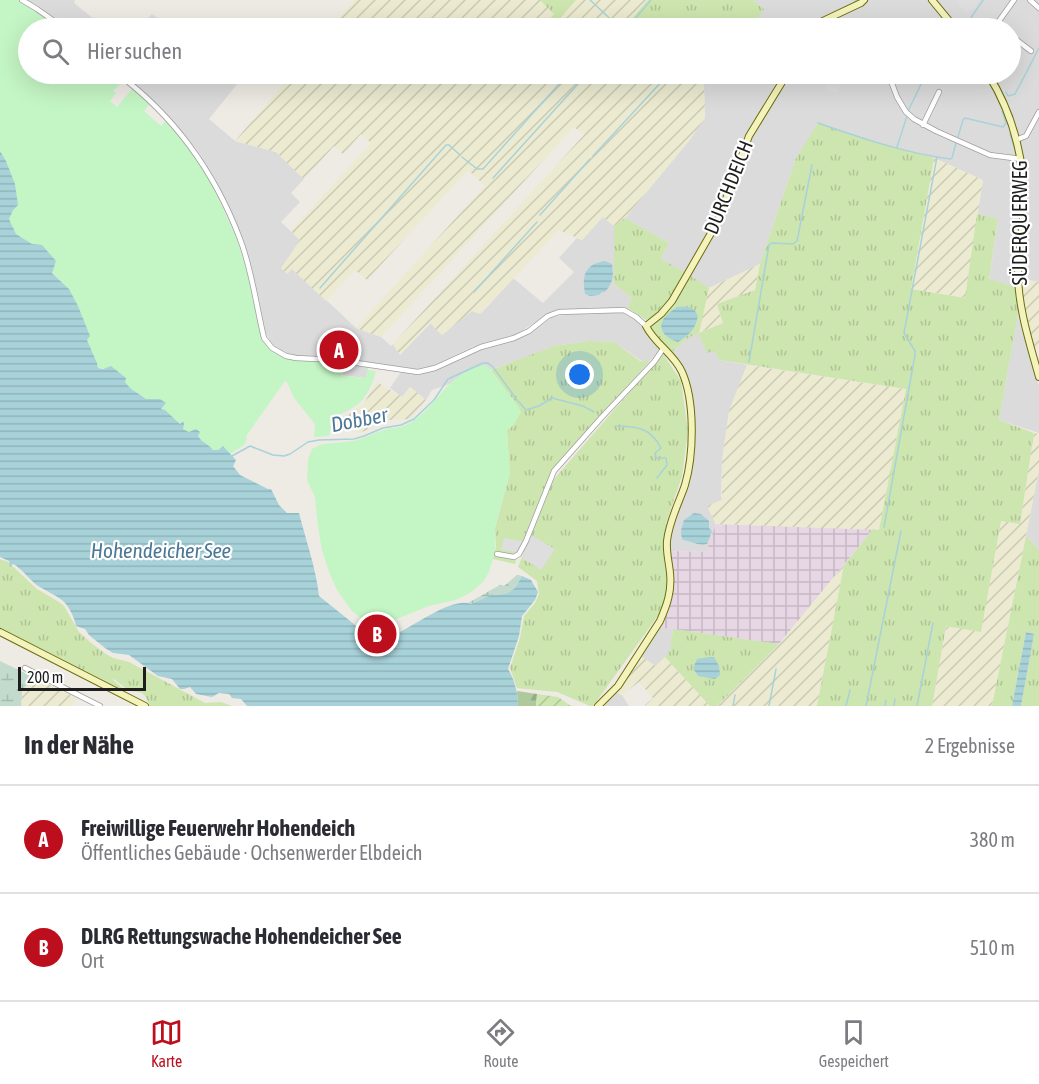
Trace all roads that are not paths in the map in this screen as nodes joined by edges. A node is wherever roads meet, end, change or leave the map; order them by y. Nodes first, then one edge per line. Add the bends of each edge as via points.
1 (22, 0) edge
2 (864, 0) edge
3 (932, 0) edge
4 (1014, 0) edge
5 (1030, 0) edge
6 (1039, 8) edge
7 (831, 17) edge
8 (50, 18) edge
9 (946, 18) edge
10 (1001, 18) edge
11 (1021, 43) edge
12 (1031, 51) dead end
13 (130, 84) edge
14 (781, 84) edge
15 (892, 84) edge
16 (994, 84) edge
17 (939, 92) dead end
18 (1039, 113) edge
19 (923, 125) junction
20 (1016, 140) junction
21 (1021, 159) junction
22 (646, 326) junction
23 (663, 349) junction
24 (1039, 377) edge
25 (497, 554) dead end
26 (0, 633) edge
27 (25, 668) dead end
28 (137, 703) edge
29 (100, 706) edge
30 (145, 706) edge
31 (598, 706) edge

1 - 8 street
2 - 7 street
3 - 9 street
4 - 10 street
5 - 6 street
11 - 12 street
13 - 22 street via 172,123 207,171 239,238 264,338 286,356 414,372 520,336 559,312 624,310
14 - 22 street, DURCHDEICH via 749,136 718,221 672,301
15 - 19 street via 906,112
16 - 20 street, SÜDERQUERWEG
17 - 19 street
18 - 20 street via 1026,136
19 - 21 street via 990,155
20 - 21 street, SÜDERQUERWEG
21 - 24 street, SÜDERQUERWEG via 1024,206 1018,283
22 - 23 street
23 - 25 street via 554,471 519,554
23 - 31 street via 681,370 691,416 690,466 667,542 669,600 618,686
26 - 28 street
27 - 29 street
28 - 30 street

